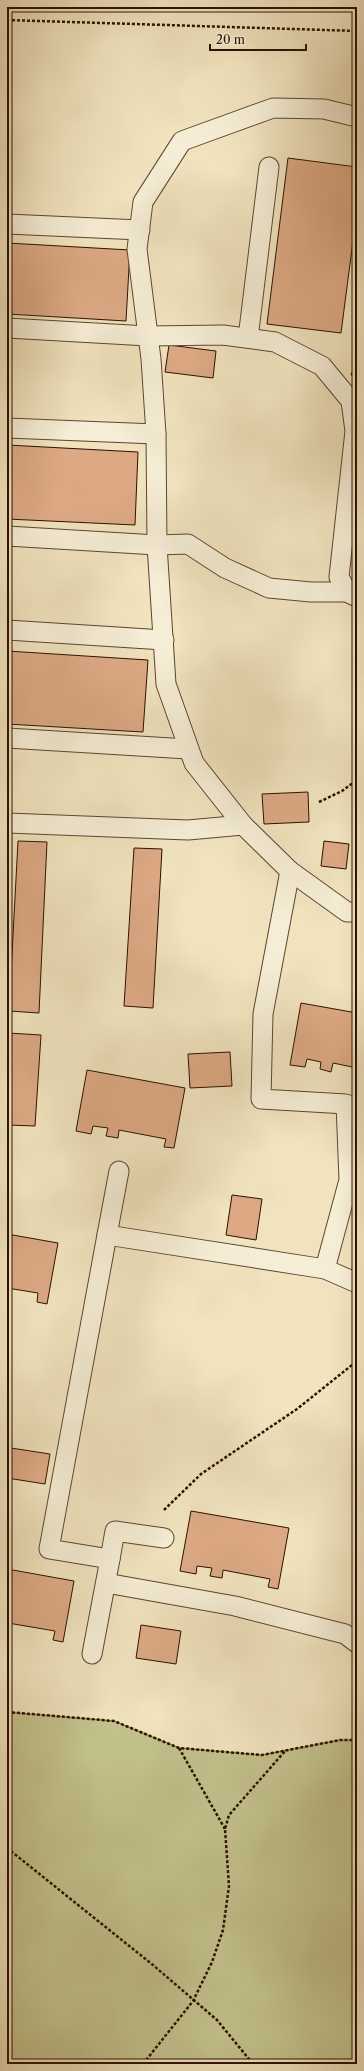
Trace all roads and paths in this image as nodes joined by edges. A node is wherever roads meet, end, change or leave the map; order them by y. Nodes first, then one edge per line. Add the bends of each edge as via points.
1 (7, 20) edge
2 (357, 31) edge
3 (357, 117) edge
4 (269, 167) dead end
5 (7, 224) edge
6 (140, 230) junction
7 (7, 328) edge
8 (148, 336) junction
9 (248, 338) junction
10 (7, 428) edge
11 (156, 434) junction
12 (7, 536) edge
13 (157, 545) junction
14 (352, 594) edge
15 (7, 630) edge
16 (164, 640) junction
17 (7, 738) edge
18 (188, 749) junction
19 (357, 780) edge
20 (320, 802) dead end
21 (7, 823) edge
22 (243, 825) junction
23 (290, 871) junction
24 (357, 912) edge
25 (119, 1171) dead end
26 (107, 1235) junction
27 (325, 1269) junction
28 (357, 1283) edge
29 (357, 1361) edge
30 (139, 1534) junction
31 (164, 1538) dead end
32 (110, 1559) junction
33 (106, 1582) junction
34 (357, 1643) edge
35 (92, 1654) dead end
36 (7, 1712) edge
37 (357, 1740) edge
38 (179, 1748) junction
39 (286, 1750) junction
40 (225, 1829) junction
41 (7, 1848) edge
42 (193, 2001) junction
43 (143, 2064) edge
44 (253, 2064) edge

1 - 2 path
3 - 6 lane via 324,110 273,108 182,141 143,202
4 - 9 lane
5 - 6 lane
6 - 8 lane via 137,250
7 - 8 lane
8 - 9 lane via 223,335
8 - 11 lane
9 - 14 lane via 275,342 322,366 351,401 355,431 340,577
10 - 11 lane
11 - 13 lane
12 - 13 lane
13 - 14 lane via 188,544 225,568 269,588
13 - 16 lane
15 - 16 lane
16 - 18 lane via 166,684
17 - 18 lane
18 - 22 lane via 194,763
19 - 20 path
21 - 22 lane via 188,830
22 - 23 lane
23 - 24 lane via 347,912
23 - 27 lane via 263,1014 261,1099 346,1104 349,1180
25 - 26 lane
26 - 27 lane
26 - 32 lane via 49,1549
27 - 28 lane
29 - 30 path via 297,1409 201,1474
30 - 31 lane
30 - 32 lane via 115,1531
32 - 33 lane
33 - 34 lane via 235,1606 345,1634
33 - 35 lane
36 - 38 path via 114,1721
37 - 39 path via 340,1740
38 - 39 path via 262,1755
38 - 40 path
39 - 40 path via 229,1815
40 - 42 path via 229,1886 223,1930 212,1962
41 - 42 path via 153,1964
42 - 43 path
42 - 44 path via 217,2020

